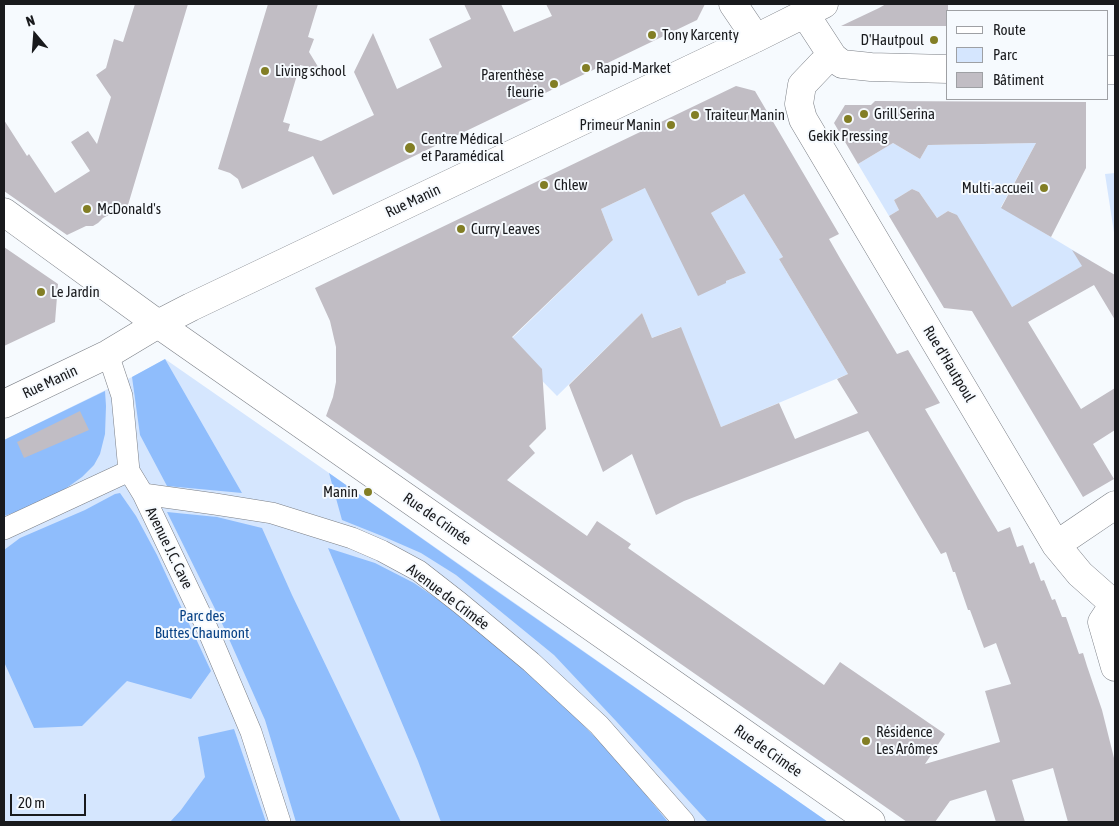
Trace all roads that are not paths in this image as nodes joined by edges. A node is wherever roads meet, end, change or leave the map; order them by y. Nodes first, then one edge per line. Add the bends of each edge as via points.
1 (733, 4) edge
2 (815, 9) edge
3 (756, 38) junction
4 (833, 57) junction
5 (946, 69) edge
6 (4, 212) edge
7 (158, 324) junction
8 (108, 354) junction
9 (4, 404) edge
10 (130, 471) junction
11 (143, 494) junction
12 (1115, 505) edge
13 (4, 528) edge
14 (1056, 545) junction
15 (1115, 604) edge
16 (1115, 667) edge
17 (280, 822) edge
18 (684, 822) edge
19 (871, 822) edge

1 - 3 street
2 - 3 street, Rue Manin
2 - 4 street
3 - 7 street, Rue Manin
4 - 5 street via 842,64 856,66
4 - 14 street, Rue d'Hautpoul via 802,85 799,104 803,119
6 - 7 street, Rue de Crimée
7 - 8 street, Rue Manin
7 - 19 street, Rue de Crimée
8 - 9 street, Rue Manin
8 - 10 street, Avenue J.C. Cave via 122,396
10 - 11 street, Avenue J.C. Cave
10 - 13 street
11 - 17 street, Avenue J.C. Cave via 252,732
11 - 18 street, Avenue de Crimée via 272,513 352,538 419,571 531,662 599,726
12 - 14 street
14 - 15 street, Rue d'Hautpoul via 1080,574
15 - 16 street, Rue d'Hautpoul via 1102,622

